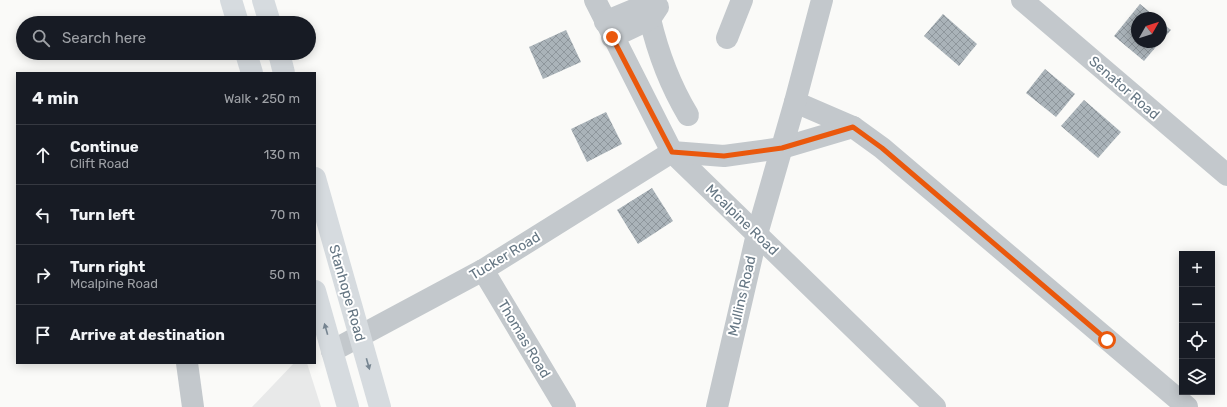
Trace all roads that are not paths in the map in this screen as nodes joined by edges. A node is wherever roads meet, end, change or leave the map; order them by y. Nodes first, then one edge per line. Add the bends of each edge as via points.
1 (231, 0) edge
2 (263, 0) edge
3 (594, 0) edge
4 (742, 0) edge
5 (822, 0) edge
6 (1022, 0) edge
7 (652, 6) edge
8 (236, 16) edge
9 (268, 16) edge
10 (609, 29) junction
11 (727, 38) dead end
12 (248, 60) edge
13 (281, 60) edge
14 (252, 72) edge
15 (284, 72) edge
16 (795, 102) junction
17 (688, 115) dead end
18 (853, 127) junction
19 (782, 148) junction
20 (672, 152) junction
21 (1227, 175) edge
22 (316, 185) edge
23 (320, 214) edge
24 (756, 234) junction
25 (483, 270) junction
26 (316, 295) edge
27 (360, 336) junction
28 (332, 351) junction
29 (187, 364) edge
30 (192, 407) edge
31 (348, 407) edge
32 (380, 407) edge
33 (566, 407) edge
34 (717, 407) edge
35 (935, 407) edge
36 (1187, 407) edge

1 - 8 main road
2 - 9 main road
3 - 10 street, Mcalpine Road
4 - 11 street
5 - 16 street, Mullins Road
6 - 21 street, Senator Road
7 - 10 street
7 - 17 street via 655,41 667,73
10 - 20 street, Mcalpine Road
12 - 14 main road
13 - 15 main road
16 - 18 street
16 - 19 street, Mullins Road
18 - 19 street
18 - 36 street via 882,148
19 - 20 street via 724,156
19 - 24 street, Mullins Road
20 - 24 street, Mcalpine Road
20 - 25 street, Tucker Road
22 - 23 main road, Stanhope Road
23 - 27 main road, Stanhope Road
24 - 34 street, Mullins Road
24 - 35 street, Mcalpine Road
25 - 27 street, Tucker Road
25 - 33 street, Thomas Road
28 -> 26 main road
27 - 28 street, Tucker Road
27 -> 32 main road, Stanhope Road
28 - 31 main road
29 - 30 street

